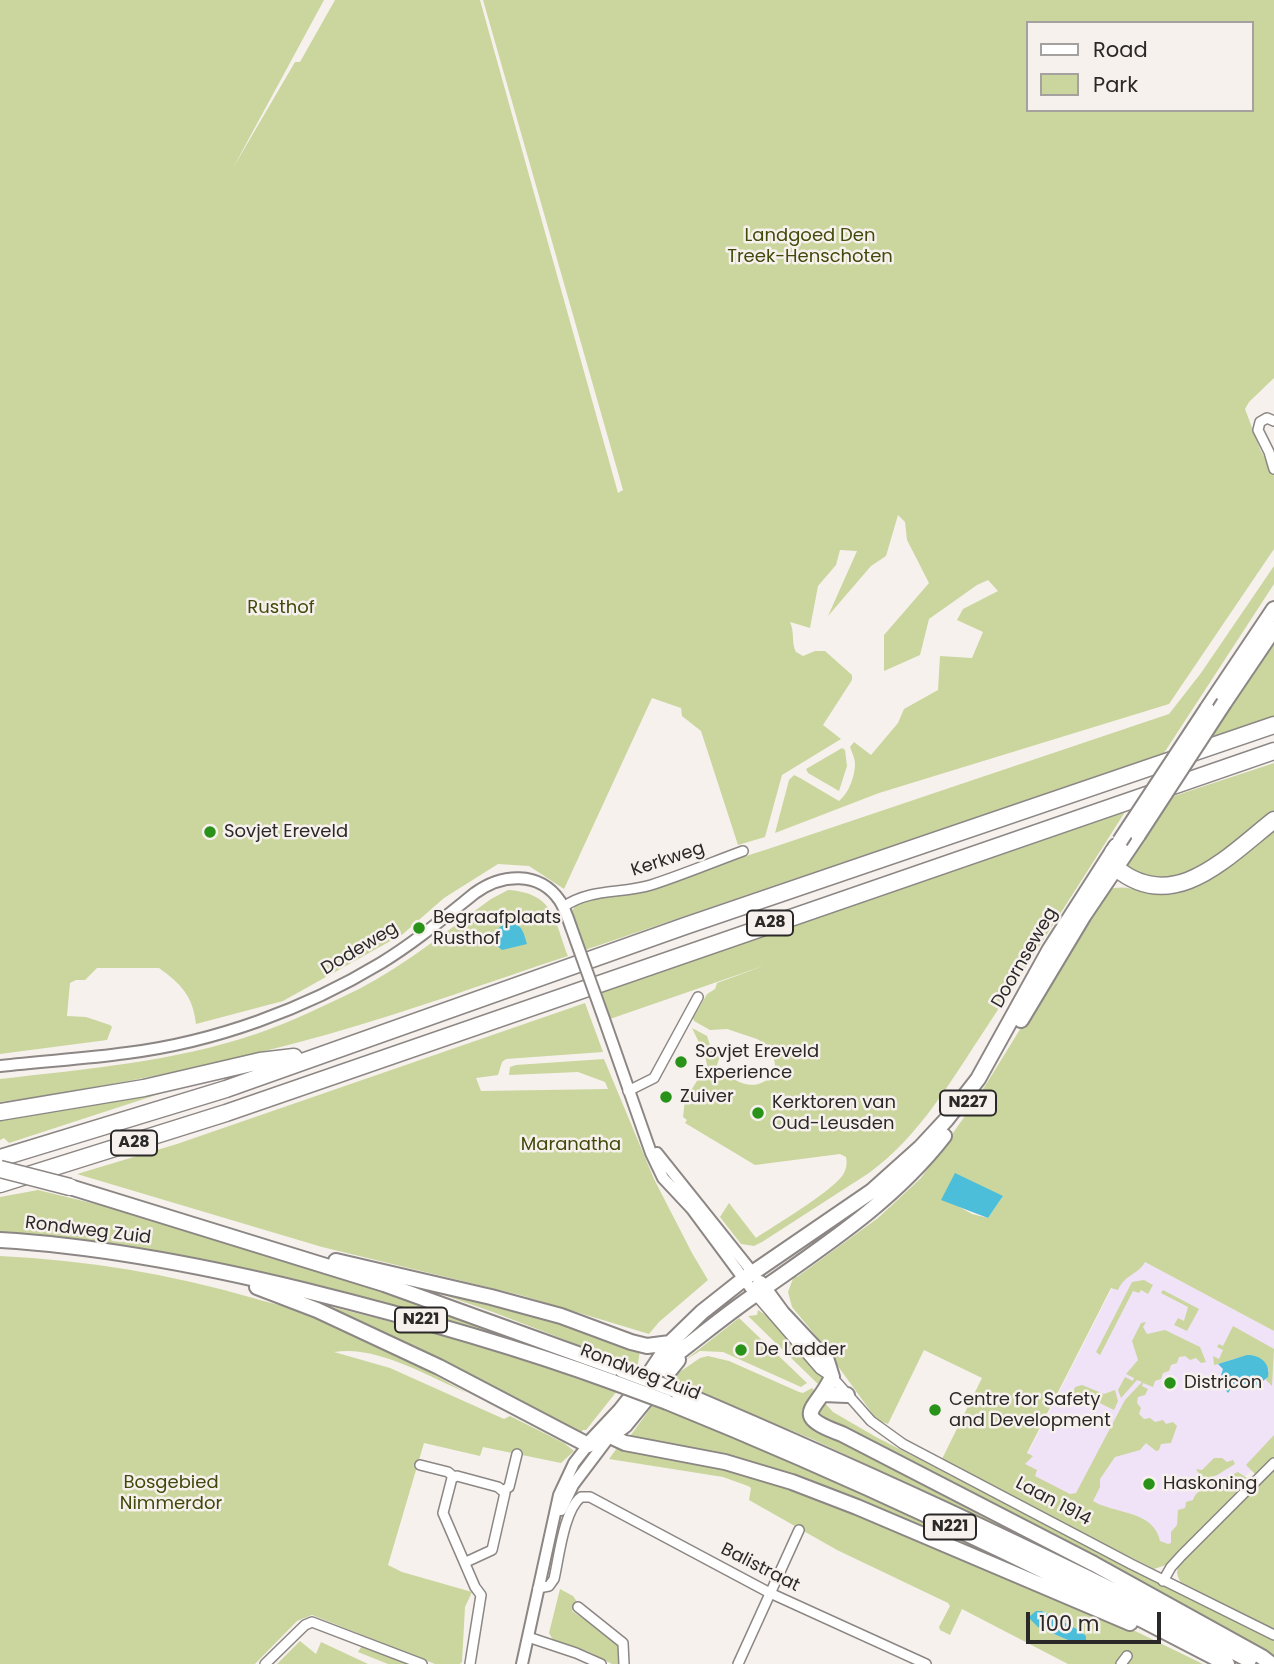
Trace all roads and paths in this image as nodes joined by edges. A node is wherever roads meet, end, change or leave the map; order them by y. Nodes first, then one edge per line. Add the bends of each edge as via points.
1 (1274, 421) edge
2 (1274, 449) edge
3 (1272, 464) edge
4 (1274, 609) edge
5 (1274, 629) edge
6 (1274, 725) edge
7 (1274, 751) edge
8 (1274, 820) edge
9 (743, 851) dead end
10 (1116, 854) junction
11 (563, 906) junction
12 (698, 997) dead end
13 (325, 1053) junction
14 (0, 1066) edge
15 (628, 1091) junction
16 (0, 1112) edge
17 (0, 1158) edge
18 (0, 1169) edge
19 (0, 1184) edge
20 (70, 1187) joint
21 (0, 1240) edge
22 (283, 1251) junction
23 (223, 1272) junction
24 (749, 1276) junction
25 (760, 1291) junction
26 (694, 1342) junction
27 (670, 1343) junction
28 (650, 1373) junction
29 (618, 1376) junction
30 (832, 1377) junction
31 (824, 1395) junction
32 (847, 1395) junction
33 (671, 1396) junction
34 (617, 1415) junction
35 (610, 1436) junction
36 (588, 1445) junction
37 (517, 1454) dead end
38 (1274, 1463) edge
39 (420, 1465) dead end
40 (454, 1477) junction
41 (504, 1490) junction
42 (563, 1497) junction
43 (799, 1530) dead end
44 (466, 1562) junction
45 (1163, 1581) junction
46 (538, 1588) junction
47 (770, 1593) junction
48 (578, 1607) dead end
49 (1274, 1635) edge
50 (528, 1637) junction
51 (1188, 1644) junction
52 (265, 1664) edge
53 (422, 1664) edge
54 (470, 1664) edge
55 (522, 1664) edge
56 (601, 1664) edge
57 (624, 1664) edge
58 (738, 1664) edge
59 (926, 1664) edge
60 (1227, 1664) edge
61 (1257, 1664) edge
62 (1271, 1664) edge

1 - 3 street via 1267,418 1258,430
2 - 3 street
4 - 10 main road, Doornseweg / N227, bridge
5 - 10 main road, Doornseweg / N227, bridge via 1138,835
6 - 13 highway, A28
7 - 19 highway, A28 via 226,1113
8 - 10 highway via 1194,880 1168,887 1145,886 1129,879
9 - 11 street, Kerkweg via 650,885 594,893
10 - 24 main road, Doornseweg / N227 via 1051,949 978,1079 946,1120 872,1191
10 - 25 main road, Doornseweg / N227 via 985,1082 922,1164 877,1207
11 - 14 street, Dodeweg via 542,885 520,878 500,879 383,962 259,1020 129,1053
11 - 15 street, Dodeweg, bridge
12 - 15 street via 654,1078
13 - 16 highway, A28 via 260,1061 155,1086
13 - 17 highway, A28 via 226,1089
15 - 24 street, Dodeweg via 668,1185
18 - 20 highway, bridge
20 - 22 main road, Rondweg Zuid / N221
21 - 23 main road, Rondweg Zuid / N221 via 78,1247
22 - 27 main road, N221 via 491,1297 647,1346
22 - 29 main road, Rondweg Zuid / N221 via 477,1316
23 - 29 main road, Rondweg Zuid / N221 via 340,1299
23 - 36 main road, N221 via 402,1350
24 - 25 main road, Dodeweg
24 - 27 main road, N227
25 - 26 main road, N227
25 - 30 main road, Laan 1914 via 827,1361
26 - 28 main road, N227
26 - 35 main road, N227 via 625,1425
27 - 28 main road, N227
28 - 34 main road, N227
29 - 33 main road, Rondweg Zuid / N221, bridge
30 - 31 main road, N221
30 - 32 street, Laan 1914
31 - 32 main road
31 - 62 main road, N221 via 810,1411 818,1424 1094,1564
32 - 45 street, Laan 1914 via 871,1421 903,1444
33 - 51 main road, Rondweg Zuid / N221
33 - 61 main road, Rondweg Zuid / N221 via 850,1466
34 - 35 main road, N227
34 - 36 main road, N227
35 - 36 main road
35 - 42 street, N227
35 - 51 main road, N221 via 792,1482
36 - 42 street, N227 via 574,1463
37 - 41 street via 509,1487
38 - 45 street via 1182,1555
39 - 40 street
40 - 41 street via 465,1476
40 - 44 street via 443,1513
41 - 44 street via 492,1550
42 - 46 street
43 - 47 street
44 - 54 street via 481,1595
45 - 49 street, Laan 1914
46 - 47 street, Balistraat via 549,1586 554,1579 575,1502 590,1497
46 - 50 street
47 - 58 street
47 - 59 street, Balistraat
48 - 57 street via 623,1643
50 - 55 street
50 - 56 street
51 - 60 main road, Rondweg Zuid / N221
52 - 53 street via 312,1622

